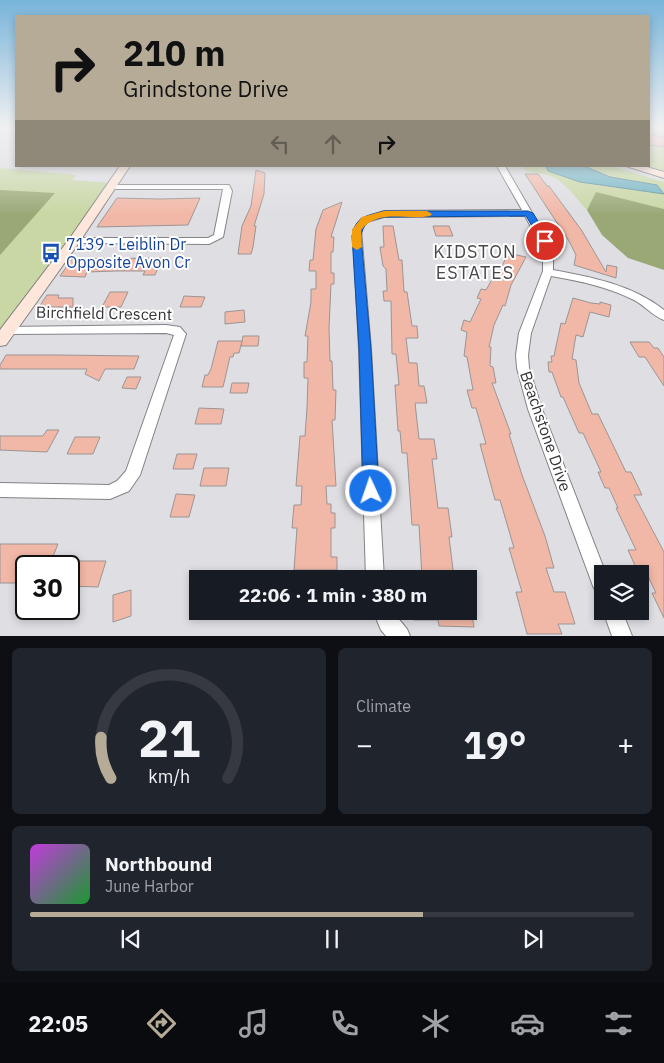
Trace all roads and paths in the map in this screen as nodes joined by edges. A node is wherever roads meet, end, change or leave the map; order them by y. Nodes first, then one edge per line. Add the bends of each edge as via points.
1 (124, 167) edge
2 (502, 167) edge
3 (635, 167) edge
4 (664, 175) edge
5 (110, 187) junction
6 (528, 213) junction
7 (74, 241) junction
8 (547, 272) junction
9 (664, 316) edge
10 (4, 335) edge
11 (0, 490) edge
12 (594, 565) edge
13 (375, 570) edge
14 (386, 620) edge
15 (616, 620) edge
16 (400, 636) edge
17 (622, 636) edge

1 - 5 street
2 - 6 street, Beachstone Drive
3 - 4 street
5 - 7 street
5 - 7 street via 226,187 228,191 218,237 209,240
6 - 8 street, Beachstone Drive via 548,248
6 - 13 street via 384,214 365,219 356,230
7 - 10 street
8 - 9 street via 627,293 649,303
8 - 12 street, Beachstone Drive via 525,333 523,368 535,409
10 - 11 street, Birchfield Crescent via 166,329 180,334 132,475 126,484 110,492
14 - 16 street
15 - 17 street

